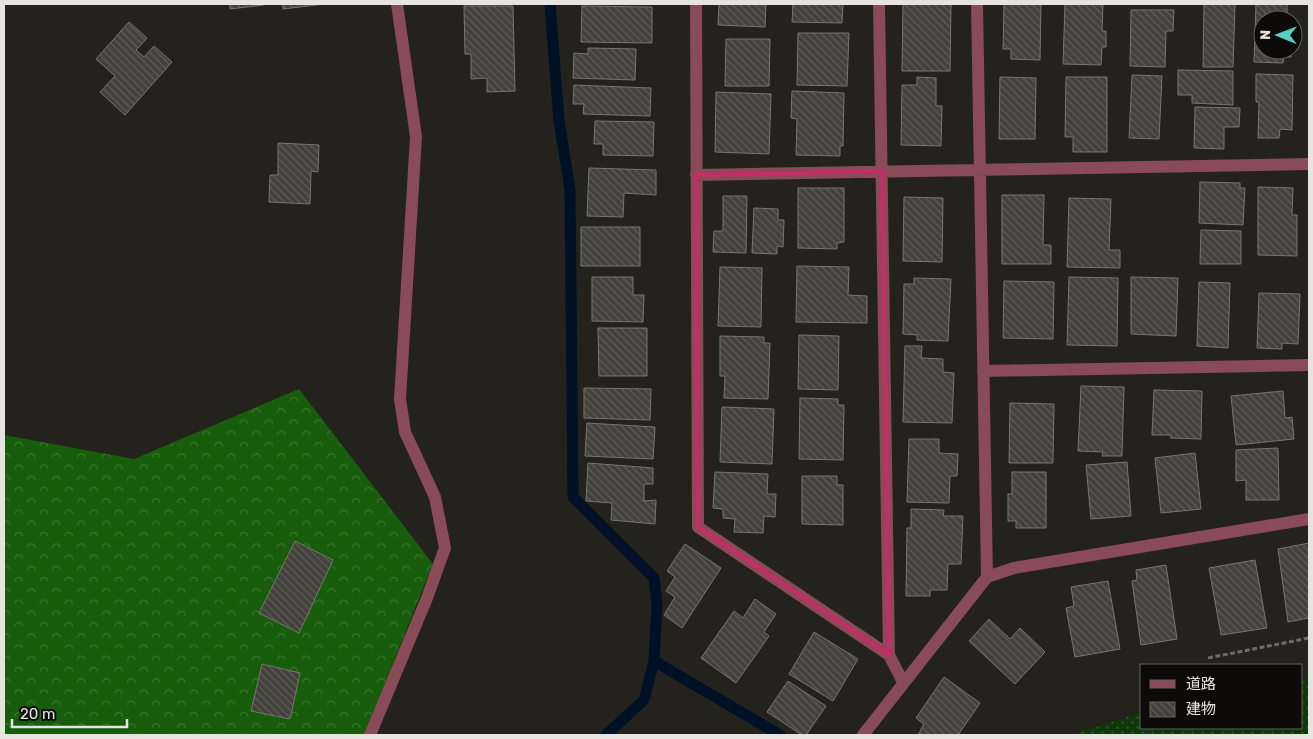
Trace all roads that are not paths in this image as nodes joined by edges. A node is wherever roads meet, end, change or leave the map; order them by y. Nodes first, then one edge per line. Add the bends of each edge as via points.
1 (397, 4) edge
2 (696, 4) edge
3 (879, 4) edge
4 (977, 4) edge
5 (1309, 164) edge
6 (882, 171) junction
7 (980, 171) junction
8 (696, 175) junction
9 (1309, 365) edge
10 (983, 370) junction
11 (1309, 519) edge
12 (986, 578) junction
13 (889, 655) junction
14 (904, 682) junction
15 (370, 735) edge
16 (863, 735) edge

1 - 15 street via 416,138 400,399 405,432 435,497 445,548
2 - 8 street
3 - 6 street
4 - 7 street
5 - 7 street
6 - 7 street
6 - 8 street
6 - 13 street
7 - 10 street
8 - 13 street via 698,527
9 - 10 street
10 - 12 street
11 - 12 street via 1014,568
12 - 14 street
13 - 14 street
14 - 16 street

